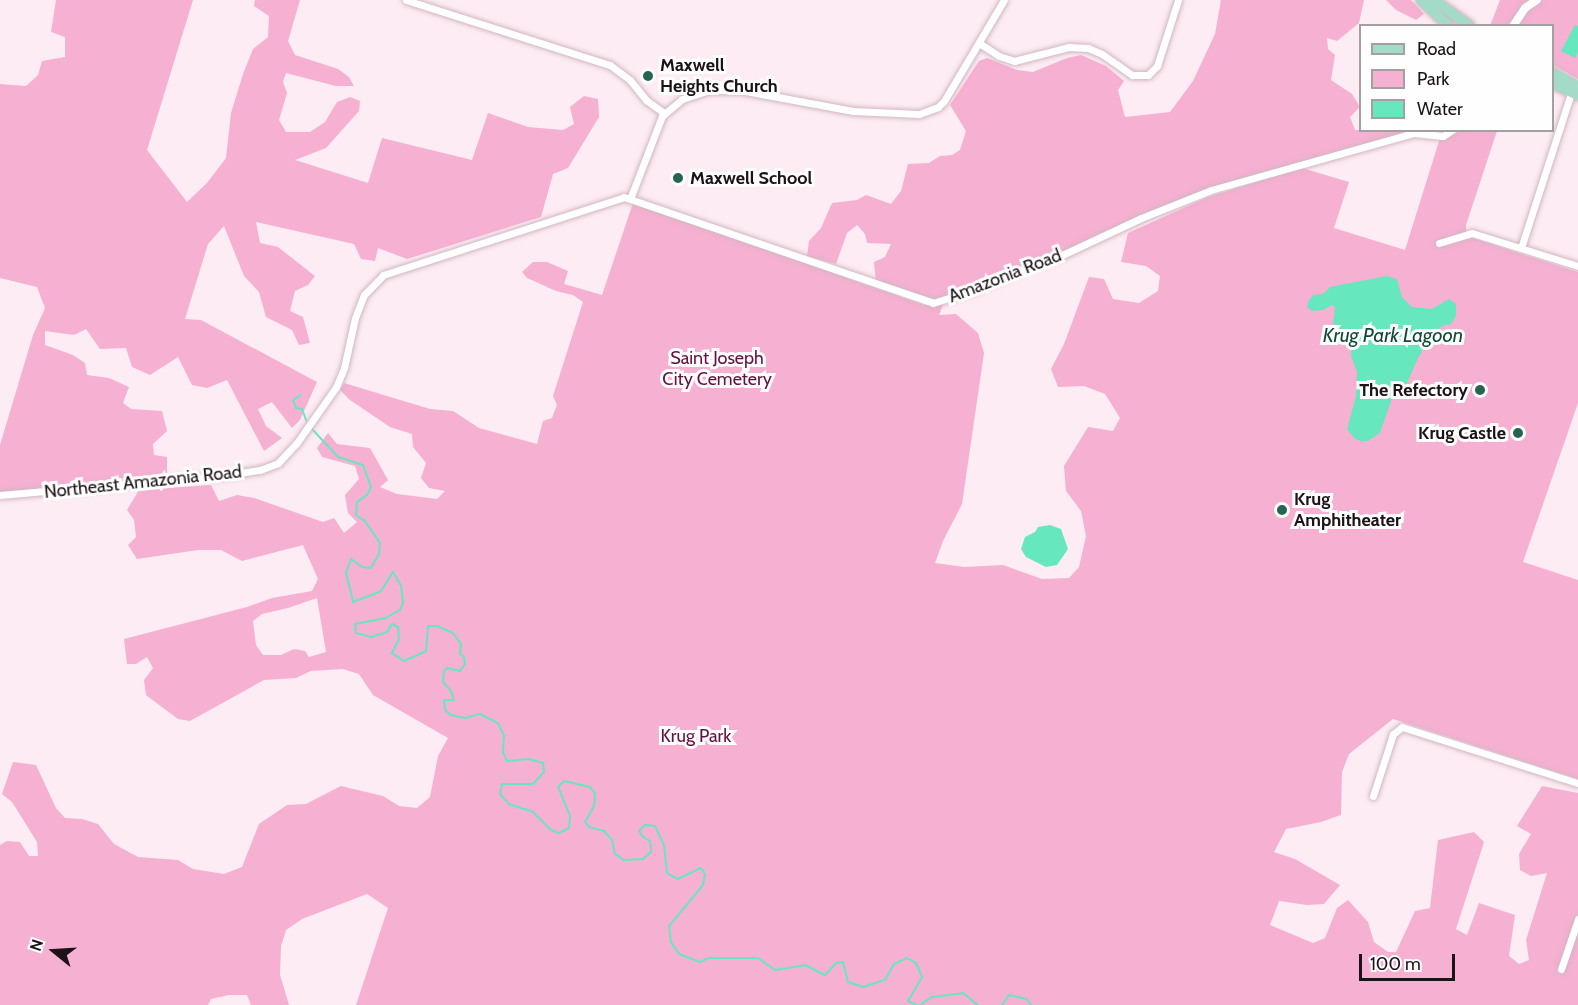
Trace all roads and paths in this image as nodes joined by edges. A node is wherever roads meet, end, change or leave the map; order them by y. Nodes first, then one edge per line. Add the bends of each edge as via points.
1 (406, 0) edge
2 (1004, 0) edge
3 (1178, 0) edge
4 (1421, 0) edge
5 (1434, 0) edge
6 (1537, 0) edge
7 (1447, 24) edge
8 (1467, 24) edge
9 (1514, 24) edge
10 (979, 43) junction
11 (1554, 74) edge
12 (1554, 84) edge
13 (1575, 90) edge
14 (664, 113) junction
15 (1414, 132) edge
16 (1414, 132) edge
17 (1449, 132) edge
18 (630, 199) junction
19 (556, 218) joint
20 (1439, 243) dead end
21 (1521, 248) junction
22 (1578, 266) edge
23 (0, 495) edge
24 (1578, 783) edge
25 (1373, 796) dead end
26 (1578, 919) edge
27 (1561, 969) dead end

1 - 14 street via 610,65
2 - 10 street
3 - 10 street via 1157,66 1148,75 1132,75 1088,48 1069,47 1014,61
4 - 7 main road
5 - 8 main road
6 - 9 street via 1525,8
10 - 14 street via 944,101 919,114 853,111 721,89 692,95
11 - 13 main road
12 - 13 main road
13 - 21 street
14 - 18 street
15 - 17 street, Amazonia Road via 1443,136
16 - 18 street, Amazonia Road via 1211,190 1060,256 933,303
18 - 19 street, Amazonia Road via 624,197
19 - 23 street, Northeast Amazonia Road via 396,270 371,286 356,318 348,357 336,387 278,463 227,475
20 - 21 street via 1472,233
21 - 22 street
24 - 25 street via 1402,727 1388,746
26 - 27 street

